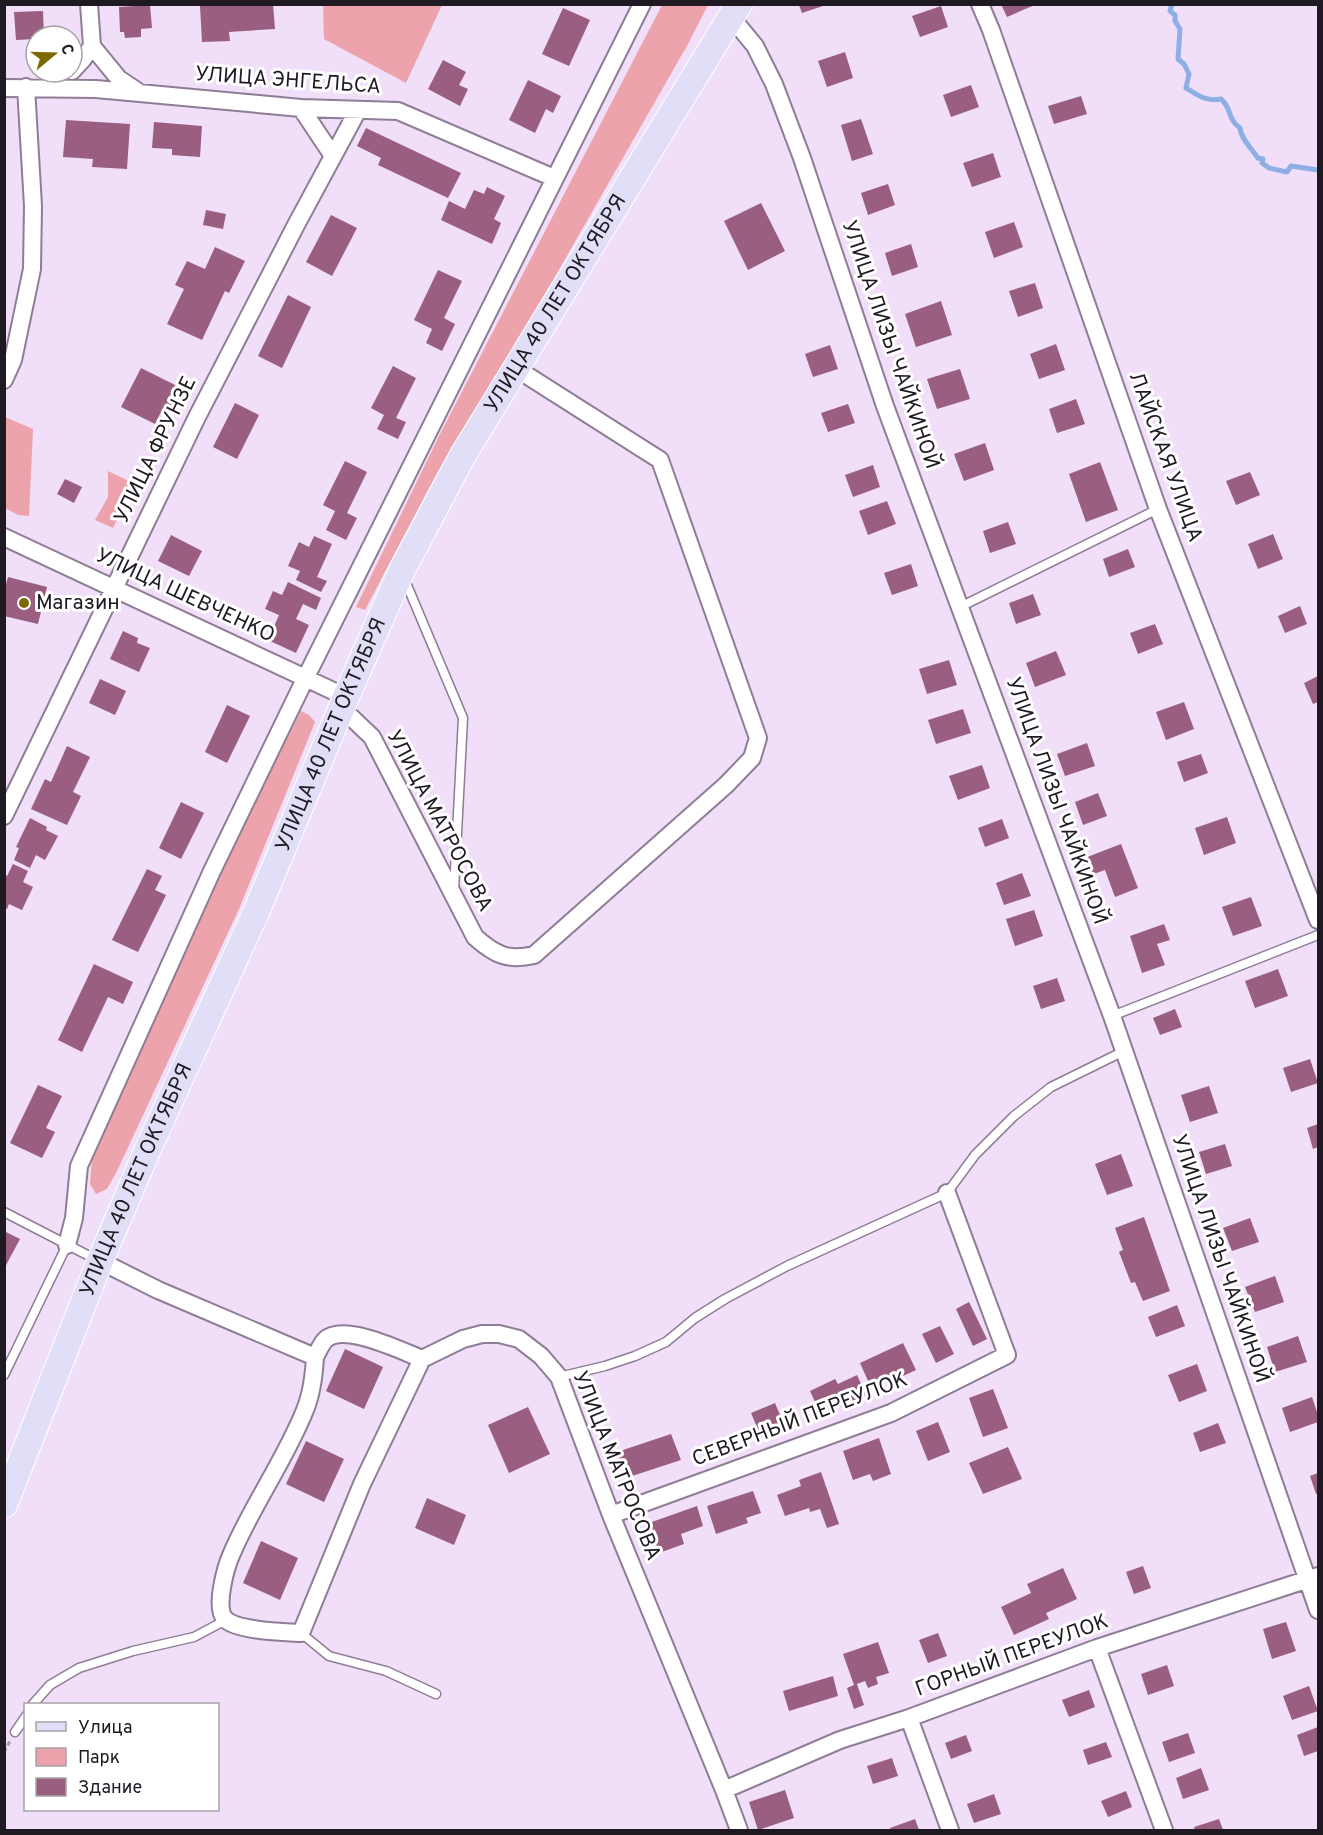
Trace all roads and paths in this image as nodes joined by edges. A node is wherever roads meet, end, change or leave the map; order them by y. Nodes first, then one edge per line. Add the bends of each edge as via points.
1 (89, 4) edge
2 (980, 4) edge
3 (639, 6) edge
4 (735, 11) edge
5 (92, 46) junction
6 (84, 56) edge
7 (56, 84) edge
8 (26, 87) junction
9 (4, 88) edge
10 (50, 88) junction
11 (140, 93) junction
12 (301, 108) junction
13 (358, 110) junction
14 (333, 156) junction
15 (554, 178) junction
16 (517, 369) junction
17 (4, 380) edge
18 (1158, 509) junction
19 (4, 537) edge
20 (401, 572) junction
21 (113, 588) junction
22 (960, 607) junction
23 (306, 677) junction
24 (343, 704) junction
25 (4, 816) edge
26 (453, 896) junction
27 (1318, 920) edge
28 (1318, 934) edge
29 (1112, 1016) junction
30 (1124, 1051) junction
31 (947, 1193) junction
32 (4, 1212) edge
33 (67, 1245) junction
34 (100, 1261) junction
35 (315, 1357) junction
36 (422, 1359) junction
37 (4, 1375) edge
38 (559, 1377) junction
39 (4, 1505) edge
40 (611, 1515) junction
41 (1313, 1577) edge
42 (1318, 1610) edge
43 (226, 1620) junction
44 (301, 1633) junction
45 (1098, 1648) junction
46 (436, 1694) dead end
47 (34, 1703) edge
48 (909, 1718) junction
49 (24, 1719) edge
50 (15, 1732) dead end
51 (724, 1790) junction
52 (739, 1830) edge
53 (950, 1830) edge
54 (1164, 1830) edge

1 - 5 street
2 - 18 street, ЛАЙСКАЯ УЛИЦА
3 - 15 street, УЛИЦА 40 ЛЕТ ОКТЯБРЯ
4 - 16 main road, УЛИЦА 40 ЛЕТ ОКТЯБРЯ
4 - 22 street, УЛИЦА ЛИЗЫ ЧАЙКИНОЙ via 774,84 802,158 885,406
5 - 6 street
5 - 11 street via 118,79
7 - 10 street
8 - 9 street, УЛИЦА ЭНГЕЛЬСА
8 - 10 street, УЛИЦА ЭНГЕЛЬСА
8 - 17 street via 33,206 32,269 14,360
10 - 11 street, УЛИЦА ЭНГЕЛЬСА
11 - 12 street, УЛИЦА ЭНГЕЛЬСА
12 - 13 street, УЛИЦА ЭНГЕЛЬСА
12 - 14 street
13 - 14 street, УЛИЦА ФРУНЗЕ
13 - 15 street, УЛИЦА ЭНГЕЛЬСА via 398,111
14 - 21 street, УЛИЦА ФРУНЗЕ via 202,406
15 - 23 street, УЛИЦА 40 ЛЕТ ОКТЯБРЯ
16 - 20 main road, УЛИЦА 40 ЛЕТ ОКТЯБРЯ via 463,455
16 - 26 street, УЛИЦА МАТРОСОВА via 660,460 758,738 752,758 726,785 534,955 516,959 495,953 475,937
18 - 22 lane
18 - 27 street, ЛАЙСКАЯ УЛИЦА
19 - 21 street, УЛИЦА ШЕВЧЕНКО
20 - 24 main road, УЛИЦА 40 ЛЕТ ОКТЯБРЯ
20 - 26 lane via 463,718
21 - 23 street, УЛИЦА ШЕВЧЕНКО
21 - 25 street, УЛИЦА ФРУНЗЕ
22 - 29 street, УЛИЦА ЛИЗЫ ЧАЙКИНОЙ
23 - 24 street, УЛИЦА ШЕВЧЕНКО
23 - 33 street, УЛИЦА 40 ЛЕТ ОКТЯБРЯ via 79,1166
24 - 26 street, УЛИЦА МАТРОСОВА via 372,737
24 - 34 main road, УЛИЦА 40 ЛЕТ ОКТЯБРЯ via 257,910
28 - 29 lane
29 - 30 street, УЛИЦА ЛИЗЫ ЧАЙКИНОЙ
30 - 31 lane via 1051,1087 1014,1116 975,1155
30 - 41 street, УЛИЦА ЛИЗЫ ЧАЙКИНОЙ
31 - 38 lane via 787,1266 725,1299 666,1342 605,1366
31 - 40 street, СЕВЕРНЫЙ ПЕРЕУЛОК via 1007,1355 891,1413
32 - 33 lane
33 - 34 lane
33 - 37 lane
34 - 35 street
34 - 39 main road, УЛИЦА 40 ЛЕТ ОКТЯБРЯ
35 - 36 street via 331,1336 353,1335
35 - 43 street via 306,1408 232,1554 221,1598 220,1611
36 - 38 street, УЛИЦА МАТРОСОВА via 463,1339 499,1334 519,1339
36 - 44 street via 362,1484
38 - 40 street, УЛИЦА МАТРОСОВА
40 - 51 street, УЛИЦА МАТРОСОВА
41 - 42 street, УЛИЦА ЛИЗЫ ЧАЙКИНОЙ
41 - 45 street, ГОРНЫЙ ПЕРЕУЛОК
43 - 44 street via 271,1632
43 - 47 lane via 194,1638 79,1668 50,1685
44 - 46 lane via 329,1656 386,1671
45 - 48 street, ГОРНЫЙ ПЕРЕУЛОК
45 - 54 street
48 - 51 street, ГОРНЫЙ ПЕРЕУЛОК via 840,1740
48 - 53 street
49 - 50 lane
51 - 52 street, УЛИЦА МАТРОСОВА

